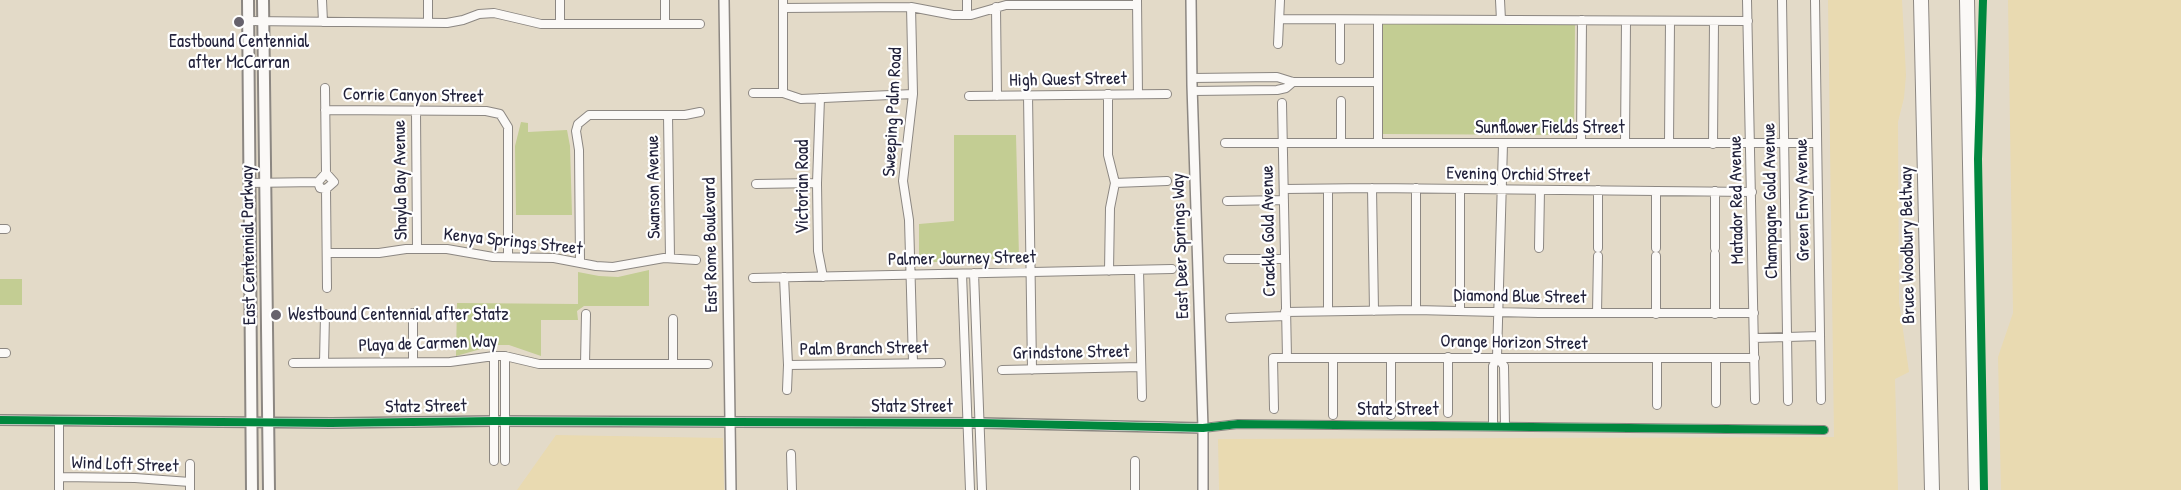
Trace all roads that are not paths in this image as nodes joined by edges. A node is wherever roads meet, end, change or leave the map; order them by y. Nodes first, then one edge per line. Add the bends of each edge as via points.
1 (248, 0) edge
2 (263, 0) edge
3 (322, 0) edge
4 (428, 0) edge
5 (560, 0) edge
6 (665, 0) edge
7 (724, 0) edge
8 (967, 0) edge
9 (1191, 0) edge
10 (1280, 0) edge
11 (1500, 0) edge
12 (1747, 0) edge
13 (1782, 0) edge
14 (1815, 0) edge
15 (1915, 0) edge
16 (1921, 0) edge
17 (1967, 0) edge
18 (1974, 0) edge
19 (1137, 3) edge
20 (783, 4) edge
21 (911, 7) junction
22 (996, 7) junction
23 (967, 15) junction
24 (1281, 20) junction
25 (1340, 20) junction
26 (1378, 20) junction
27 (1501, 20) junction
28 (1582, 20) junction
29 (248, 21) junction
30 (263, 21) junction
31 (1626, 21) junction
32 (1670, 21) junction
33 (1714, 21) junction
34 (1748, 21) junction
35 (322, 22) junction
36 (428, 22) junction
37 (560, 24) junction
38 (665, 24) junction
39 (700, 24) dead end
40 (1278, 44) dead end
41 (1340, 60) dead end
42 (1968, 76) junction
43 (1192, 78) junction
44 (1293, 82) junction
45 (1378, 82) junction
46 (325, 88) dead end
47 (1192, 91) junction
48 (753, 93) dead end
49 (783, 93) junction
50 (913, 94) junction
51 (1108, 94) junction
52 (1138, 94) junction
53 (1167, 94) dead end
54 (1028, 95) junction
55 (969, 96) dead end
56 (997, 96) junction
57 (820, 98) junction
58 (1341, 101) dead end
59 (1282, 104) dead end
60 (325, 110) junction
61 (416, 111) junction
62 (700, 112) dead end
63 (1923, 113) junction
64 (668, 115) junction
65 (1225, 143) dead end
66 (1283, 143) junction
67 (1341, 143) junction
68 (1378, 143) junction
69 (1581, 143) junction
70 (1625, 143) junction
71 (1503, 144) junction
72 (1669, 144) junction
73 (1713, 144) junction
74 (1750, 144) junction
75 (1785, 144) junction
76 (1817, 144) junction
77 (326, 173) junction
78 (318, 182) junction
79 (1167, 182) dead end
80 (249, 183) junction
81 (266, 183) junction
82 (817, 183) junction
83 (1115, 183) junction
84 (756, 184) dead end
85 (1372, 188) junction
86 (1416, 188) junction
87 (326, 189) junction
88 (1284, 189) junction
89 (1328, 189) junction
90 (1460, 189) junction
91 (1503, 190) junction
92 (1540, 190) junction
93 (1598, 190) junction
94 (1656, 191) junction
95 (1715, 191) junction
96 (1752, 192) junction
97 (1284, 200) junction
98 (1227, 201) dead end
99 (1539, 248) dead end
100 (417, 249) junction
101 (327, 253) junction
102 (508, 257) junction
103 (670, 258) junction
104 (1228, 259) dead end
105 (1285, 259) junction
106 (696, 260) dead end
107 (580, 262) junction
108 (1172, 269) dead end
109 (1139, 270) junction
110 (1109, 271) junction
111 (1031, 272) junction
112 (974, 273) junction
113 (962, 274) junction
114 (910, 275) junction
115 (823, 277) junction
116 (753, 278) dead end
117 (784, 278) junction
118 (327, 288) dead end
119 (1416, 310) junction
120 (1328, 311) junction
121 (1374, 311) junction
122 (1460, 311) junction
123 (1498, 312) junction
124 (413, 313) dead end
125 (1598, 313) junction
126 (1754, 313) junction
127 (325, 314) dead end
128 (586, 314) dead end
129 (1286, 314) junction
130 (1656, 314) junction
131 (1714, 314) junction
132 (1230, 318) dead end
133 (673, 319) dead end
134 (1820, 336) junction
135 (1788, 337) junction
136 (1754, 338) junction
137 (494, 356) junction
138 (505, 356) junction
139 (1390, 357) junction
140 (1448, 357) junction
141 (1497, 357) junction
142 (1287, 358) junction
143 (1333, 358) junction
144 (1755, 358) junction
145 (1657, 359) junction
146 (1716, 359) junction
147 (413, 362) junction
148 (913, 362) junction
149 (292, 363) dead end
150 (324, 363) junction
151 (941, 363) dead end
152 (585, 364) junction
153 (673, 364) junction
154 (708, 364) dead end
155 (788, 365) junction
156 (1141, 367) junction
157 (1002, 370) dead end
158 (1032, 370) junction
159 (787, 390) dead end
160 (1142, 397) dead end
161 (1755, 400) dead end
162 (1821, 400) dead end
163 (1788, 401) dead end
164 (1716, 403) dead end
165 (1657, 405) dead end
166 (1274, 409) dead end
167 (1448, 413) dead end
168 (1333, 414) dead end
169 (1391, 415) dead end
170 (0, 420) edge
171 (59, 421) junction
172 (494, 421) junction
173 (505, 421) junction
174 (252, 422) junction
175 (730, 422) junction
176 (268, 423) junction
177 (968, 423) junction
178 (981, 423) junction
179 (1493, 426) junction
180 (1505, 426) junction
181 (1203, 428) junction
182 (1824, 429) dead end
183 (791, 454) dead end
184 (494, 461) dead end
185 (505, 461) dead end
186 (1135, 461) dead end
187 (190, 464) dead end
188 (59, 477) junction
189 (190, 486) edge
190 (59, 490) edge
191 (252, 490) edge
192 (269, 490) edge
193 (731, 490) edge
194 (792, 490) edge
195 (970, 490) edge
196 (982, 490) edge
197 (1135, 490) edge
198 (1203, 490) edge
199 (1932, 490) edge
200 (1976, 490) edge

1 - 29 main road, East Centennial Parkway
2 - 30 main road, East Centennial Parkway
3 - 35 street
4 - 36 street
5 - 37 street
6 - 38 street
7 - 175 street, East Rome Boulevard
8 - 23 street
9 - 43 street, East Deer Springs Way
10 - 24 street
11 - 27 street
12 - 34 street, Matador Red Avenue
13 - 75 street, Champagne Gold Avenue
14 - 76 street, Green Envy Avenue
15 - 63 highway
16 - 63 highway, Bruce Woodbury Beltway
17 - 42 highway
18 - 42 highway
19 - 22 street
19 - 52 street
20 - 21 street
20 - 49 street
21 - 23 street
21 - 50 street, Sweeping Palm Road
22 - 23 street
22 - 56 street
24 - 25 street
24 - 40 street
25 - 26 street
25 - 41 street
26 - 27 street
26 - 45 street
27 - 28 street
28 - 31 street
28 - 69 street
29 - 30 street
29 - 80 main road, East Centennial Parkway
30 - 35 street
30 - 81 main road, East Centennial Parkway
31 - 32 street
31 - 70 street
32 - 33 street
32 - 72 street
33 - 34 street
33 - 73 street
34 - 74 street, Matador Red Avenue
35 - 36 street
36 - 37 street via 457,22 494,13
37 - 38 street
38 - 39 street
42 - 200 highway
43 - 44 street via 1277,77
43 - 47 street, East Deer Springs Way
44 - 45 street
44 - 47 street via 1282,89
45 - 68 street
46 - 60 street
47 - 181 street, East Deer Springs Way
48 - 49 street
49 - 57 street via 794,98
50 - 57 street
50 - 114 street, Sweeping Palm Road via 903,181 909,220
51 - 52 street, High Quest Street
51 - 54 street, High Quest Street
51 - 83 street via 1108,155
52 - 53 street, High Quest Street
54 - 56 street, High Quest Street
54 - 111 street
55 - 56 street, High Quest Street
57 - 82 street, Victorian Road
58 - 67 street
59 - 66 street, Crackle Gold Avenue
60 - 61 street, Corrie Canyon Street
60 - 77 street
61 - 100 street, Shayla Bay Avenue
61 - 102 street, Corrie Canyon Street via 500,114 508,127
62 - 64 street
63 - 199 highway, Bruce Woodbury Beltway
64 - 103 street, Swanson Avenue
64 - 107 street via 589,115 582,120 576,131
65 - 66 street, Sunflower Fields Street
66 - 67 street, Sunflower Fields Street
66 - 88 street, Crackle Gold Avenue
67 - 68 street, Sunflower Fields Street
68 - 71 street, Sunflower Fields Street
69 - 70 street, Sunflower Fields Street
69 - 71 street, Sunflower Fields Street
70 - 72 street, Sunflower Fields Street
71 - 91 street
72 - 73 street, Sunflower Fields Street
73 - 74 street, Sunflower Fields Street
74 - 75 street, Sunflower Fields Street
74 - 96 street, Matador Red Avenue
75 - 76 street, Sunflower Fields Street
75 - 135 street, Champagne Gold Avenue
76 - 134 street, Green Envy Avenue
77 - 78 street
77 - 87 street via 334,182
78 - 81 street
78 - 87 street via 320,188
79 - 83 street
80 - 81 street
80 - 174 main road, East Centennial Parkway
81 - 176 main road, East Centennial Parkway
82 - 84 street
82 - 115 street, Victorian Road via 818,251
83 - 110 street via 1110,208
85 - 86 street, Evening Orchid Street
85 - 89 street, Evening Orchid Street
85 - 121 street
86 - 90 street, Evening Orchid Street
86 - 119 street
87 - 101 street
88 - 89 street, Evening Orchid Street
88 - 97 street, Crackle Gold Avenue
89 - 120 street
90 - 91 street, Evening Orchid Street
90 - 122 street
91 - 92 street, Evening Orchid Street
91 - 123 street
92 - 93 street, Evening Orchid Street
92 - 99 street
93 - 94 street, Evening Orchid Street
93 - 125 street
94 - 95 street, Evening Orchid Street
94 - 130 street
95 - 96 street, Evening Orchid Street
95 - 131 street
96 - 126 street, Matador Red Avenue
97 - 98 street
97 - 105 street, Crackle Gold Avenue
100 - 101 street, Kenya Springs Street
100 - 102 street, Kenya Springs Street
101 - 118 street
102 - 107 street, Kenya Springs Street
103 - 106 street, Kenya Springs Street
103 - 107 street, Kenya Springs Street via 613,267
104 - 105 street
105 - 129 street, Crackle Gold Avenue
108 - 109 street, Palmer Journey Street
109 - 110 street, Palmer Journey Street
109 - 156 street
110 - 111 street, Palmer Journey Street
111 - 112 street, Palmer Journey Street
111 - 158 street
112 - 113 street, Palmer Journey Street
112 - 178 street
113 - 114 street, Palmer Journey Street
113 - 177 street
114 - 115 street, Palmer Journey Street
114 - 148 street, Sweeping Palm Road
115 - 117 street, Palmer Journey Street
116 - 117 street, Palmer Journey Street
117 - 155 street
119 - 121 street, Diamond Blue Street
119 - 122 street, Diamond Blue Street
120 - 121 street, Diamond Blue Street
120 - 129 street, Diamond Blue Street
122 - 123 street, Diamond Blue Street
123 - 125 street, Diamond Blue Street
123 - 141 street
124 - 147 street
125 - 130 street, Diamond Blue Street
126 - 131 street, Diamond Blue Street
126 - 136 street, Matador Red Avenue
127 - 150 street
128 - 152 street
129 - 132 street, Diamond Blue Street
129 - 142 street, Crackle Gold Avenue
130 - 131 street, Diamond Blue Street
133 - 153 street
134 - 135 street
134 - 162 street, Green Envy Avenue
135 - 136 street
135 - 163 street, Champagne Gold Avenue
136 - 144 street, Matador Red Avenue
137 - 138 street, Playa de Carmen Way
137 - 147 street, Playa de Carmen Way via 459,362
137 - 172 street
138 - 152 street, Playa de Carmen Way via 539,364
138 - 173 street
139 - 140 street, Orange Horizon Street
139 - 143 street, Orange Horizon Street
139 - 169 street
140 - 141 street, Orange Horizon Street
140 - 167 street
141 - 145 street, Orange Horizon Street
141 - 179 street via 1493,366
141 - 180 street via 1504,366
142 - 143 street, Orange Horizon Street
142 - 166 street, Orange Horizon Street via 1273,358
143 - 168 street
144 - 146 street, Orange Horizon Street
144 - 161 street, Matador Red Avenue
145 - 146 street, Orange Horizon Street
145 - 165 street
146 - 164 street
147 - 150 street, Playa de Carmen Way
148 - 151 street, Palm Branch Street
148 - 155 street, Palm Branch Street
149 - 150 street, Playa de Carmen Way
152 - 153 street, Playa de Carmen Way
153 - 154 street, Playa de Carmen Way
155 - 159 street
156 - 158 street, Grindstone Street
156 - 160 street
157 - 158 street, Grindstone Street
170 - 171 street, Statz Street
171 - 174 street, Statz Street
171 - 188 street
172 - 173 street, Statz Street
172 - 176 street, Statz Street
172 - 184 street
173 - 175 street, Statz Street
173 - 185 street
174 - 176 street, Statz Street
174 - 191 main road, East Centennial Parkway
175 - 177 street, Statz Street
175 - 193 street, East Rome Boulevard
176 - 192 main road, East Centennial Parkway
177 - 178 street, Statz Street
177 - 195 street
178 - 181 street, Statz Street
178 - 196 street
179 - 180 street, Statz Street
179 - 181 street, Statz Street via 1238,424
180 - 182 street, Statz Street
181 - 198 street, East Deer Springs Way
183 - 194 street
186 - 197 street
187 - 189 street
188 - 189 street, Wind Loft Street via 135,478
188 - 190 street

